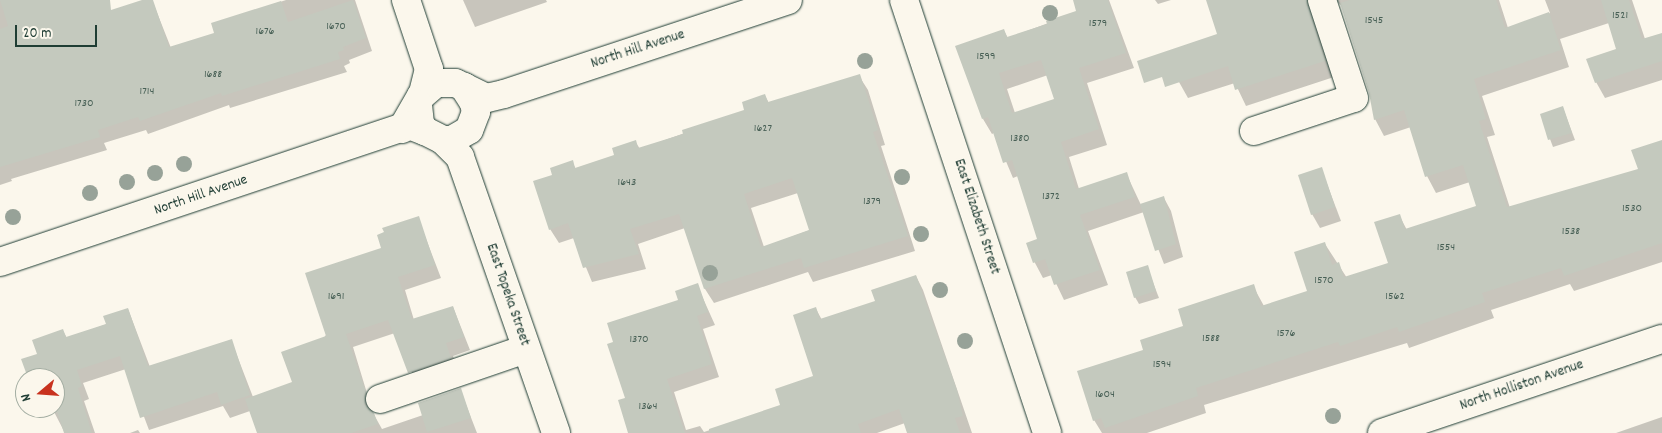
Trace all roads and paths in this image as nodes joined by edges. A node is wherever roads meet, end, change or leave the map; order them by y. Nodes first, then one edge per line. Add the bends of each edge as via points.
1 (406, 0) edge
2 (788, 0) edge
3 (904, 0) edge
4 (1322, 0) edge
5 (444, 89) junction
6 (1254, 131) dead end
7 (433, 139) junction
8 (0, 262) edge
9 (1662, 339) edge
10 (526, 349) junction
11 (380, 399) dead end
12 (556, 433) edge
13 (1047, 433) edge
14 (1382, 433) edge

1 - 5 street
2 - 5 street, North Hill Avenue
3 - 13 street, East Elizabeth Street
4 - 6 street via 1354,98
5 - 7 street
5 - 7 street via 471,126 462,141
7 - 8 street, North Hill Avenue
7 - 10 street, East Topeka Street
9 - 14 street, North Holliston Avenue
10 - 11 street
10 - 12 street, East Topeka Street

